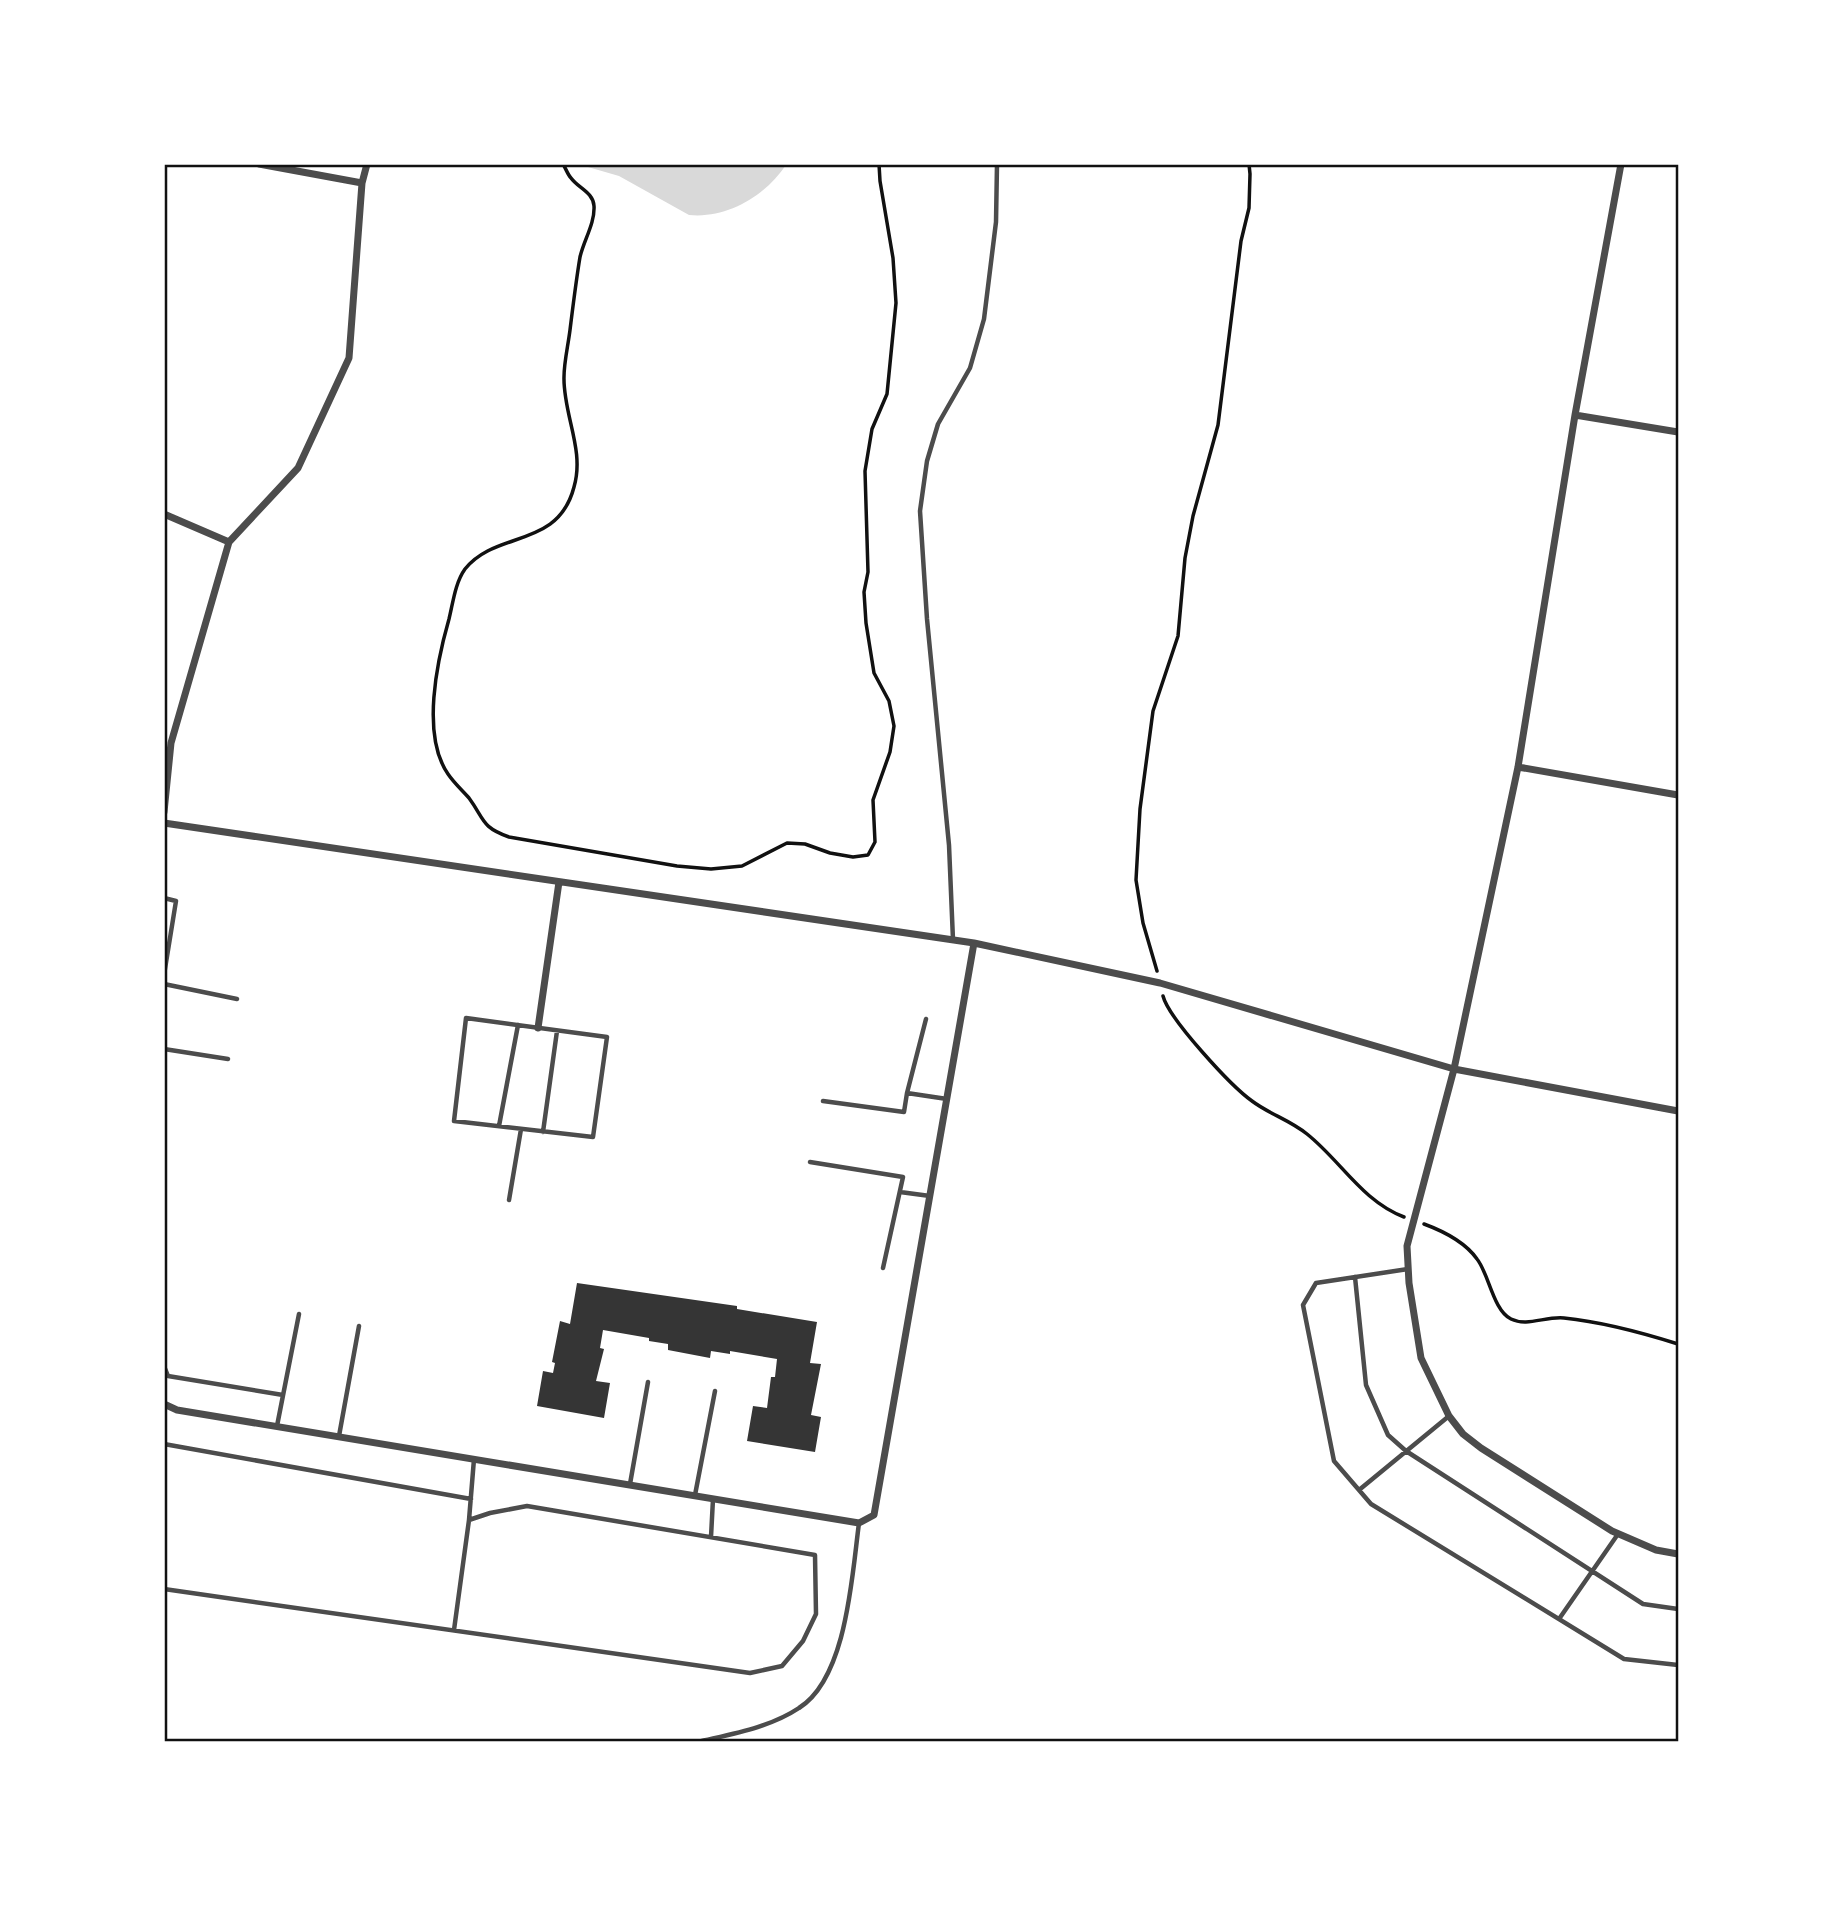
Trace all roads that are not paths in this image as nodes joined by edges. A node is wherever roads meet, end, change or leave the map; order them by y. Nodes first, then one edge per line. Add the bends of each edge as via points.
1 (259, 164) edge
2 (367, 164) edge
3 (997, 164) edge
4 (1621, 164) edge
5 (362, 183) junction
6 (1576, 415) junction
7 (1678, 432) edge
8 (164, 514) edge
9 (229, 542) junction
10 (1518, 767) junction
11 (1678, 795) edge
12 (164, 812) edge
13 (164, 823) edge
14 (559, 882) junction
15 (164, 898) edge
16 (953, 941) junction
17 (974, 943) junction
18 (164, 975) edge
19 (164, 984) edge
20 (237, 999) dead end
21 (926, 1019) dead end
22 (518, 1025) junction
23 (538, 1028) junction
24 (557, 1031) junction
25 (164, 1049) edge
26 (228, 1059) dead end
27 (1454, 1069) junction
28 (907, 1093) junction
29 (947, 1099) junction
30 (823, 1101) dead end
31 (1678, 1111) edge
32 (499, 1126) junction
33 (521, 1129) junction
34 (543, 1132) junction
35 (810, 1162) dead end
36 (900, 1192) junction
37 (930, 1196) junction
38 (509, 1200) dead end
39 (883, 1268) dead end
40 (1409, 1269) junction
41 (1355, 1277) junction
42 (299, 1314) dead end
43 (359, 1326) dead end
44 (164, 1366) edge
45 (648, 1382) dead end
46 (715, 1391) dead end
47 (283, 1395) junction
48 (164, 1404) edge
49 (1449, 1416) junction
50 (276, 1427) junction
51 (338, 1437) junction
52 (164, 1444) edge
53 (1406, 1451) junction
54 (474, 1460) junction
55 (630, 1485) junction
56 (1359, 1490) junction
57 (694, 1496) junction
58 (471, 1499) junction
59 (713, 1499) junction
60 (469, 1520) junction
61 (859, 1523) junction
62 (1618, 1534) junction
63 (711, 1537) junction
64 (1678, 1554) edge
65 (1591, 1572) junction
66 (164, 1589) edge
67 (1678, 1609) edge
68 (1559, 1619) junction
69 (454, 1630) junction
70 (1678, 1665) edge
71 (697, 1741) edge

1 - 5 street
2 - 5 street
3 - 16 lane via 996,222 984,319 970,368 939,424 927,461 920,511
4 - 6 street
5 - 9 street via 349,358 298,468
6 - 7 street
6 - 10 street
8 - 9 street
9 - 12 street via 171,743
10 - 11 street
10 - 27 street
13 - 14 street
14 - 16 street
14 - 23 street
15 - 18 lane via 176,901
16 - 17 street
17 - 27 street via 1160,983
17 - 29 street
19 - 20 lane
21 - 28 lane
22 - 23 lane
22 - 32 lane
22 - 32 lane via 466,1017 454,1121
23 - 24 lane
24 - 34 lane
24 - 34 lane via 607,1037 593,1138
25 - 26 lane
27 - 31 street
27 - 40 street via 1407,1246
28 - 29 lane
28 - 30 lane via 904,1112
29 - 37 street
32 - 33 lane
33 - 34 lane
33 - 38 lane
35 - 36 lane via 903,1177
36 - 37 lane
36 - 39 lane
37 - 61 street via 874,1516
40 - 41 lane
40 - 49 street via 1421,1358
41 - 53 lane via 1366,1385 1388,1436
41 - 56 lane via 1316,1283 1304,1305 1334,1461
42 - 47 lane
43 - 51 lane
44 - 47 lane via 169,1376
45 - 55 lane
46 - 57 lane
47 - 50 lane
48 - 50 street
49 - 53 lane
49 - 62 street via 1481,1448
50 - 51 street
51 - 54 street
52 - 58 lane
53 - 56 lane
53 - 65 lane
54 - 55 street
54 - 58 lane
55 - 57 street
56 - 68 lane via 1371,1504
57 - 59 street
58 - 60 lane
59 - 61 street
59 - 63 lane
60 - 63 lane via 527,1506
60 - 69 lane
61 - 71 lane via 842,1633 834,1664 823,1682 802,1707 780,1719
62 - 64 street
62 - 65 lane
63 - 69 lane via 815,1555 816,1614 803,1641 782,1666 750,1673
65 - 67 lane via 1643,1604
65 - 68 lane
66 - 69 lane
68 - 70 lane via 1624,1659

